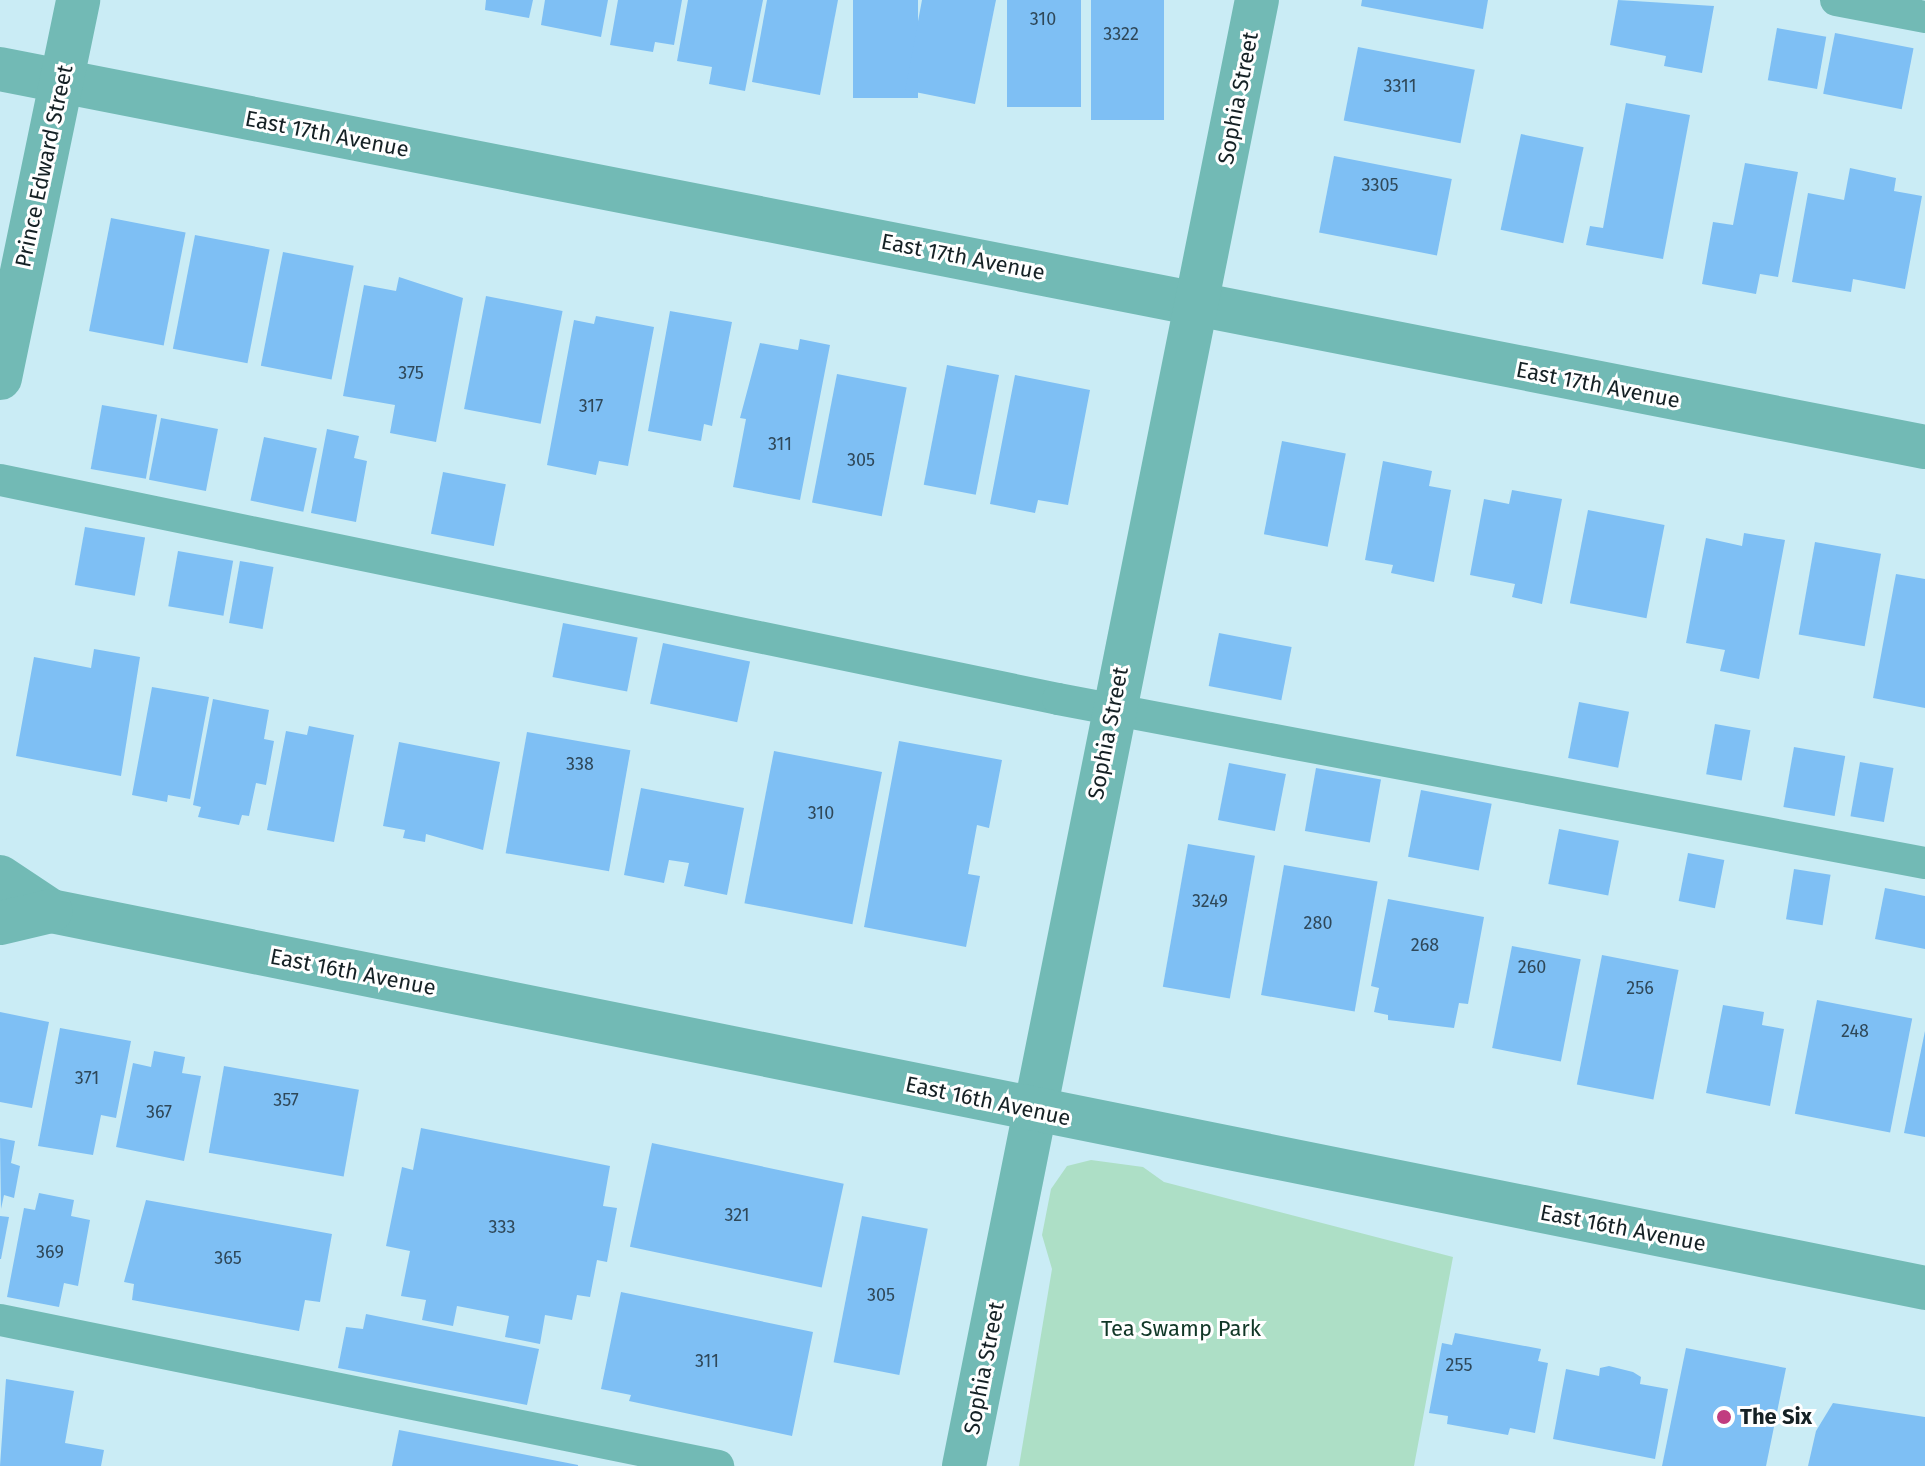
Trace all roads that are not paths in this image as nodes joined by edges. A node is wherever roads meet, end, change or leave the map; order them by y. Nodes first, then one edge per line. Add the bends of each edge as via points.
1 (78, 0) edge
2 (1257, 0) edge
3 (1836, 0) edge
4 (1925, 17) edge
5 (0, 69) edge
6 (61, 82) junction
7 (1198, 304) junction
8 (0, 378) edge
9 (1925, 447) edge
10 (0, 480) edge
11 (1113, 710) junction
12 (1925, 863) edge
13 (0, 877) edge
14 (51, 911) junction
15 (0, 923) edge
16 (1037, 1110) junction
17 (1925, 1288) edge
18 (0, 1320) edge
19 (718, 1466) edge
20 (964, 1466) edge

1 - 6 street, Prince Edward Street
2 - 7 street, Sophia Street
3 - 4 lane
5 - 6 street, East 17th Avenue
6 - 7 street, East 17th Avenue
6 - 8 street, Prince Edward Street
7 - 9 street, East 17th Avenue
7 - 11 street, Sophia Street
10 - 11 lane
11 - 12 lane
11 - 16 street, Sophia Street
13 - 14 street, East 16th Avenue
14 - 15 street, East 16th Avenue
14 - 16 street, East 16th Avenue
16 - 17 street, East 16th Avenue
16 - 20 street, Sophia Street
18 - 19 lane

